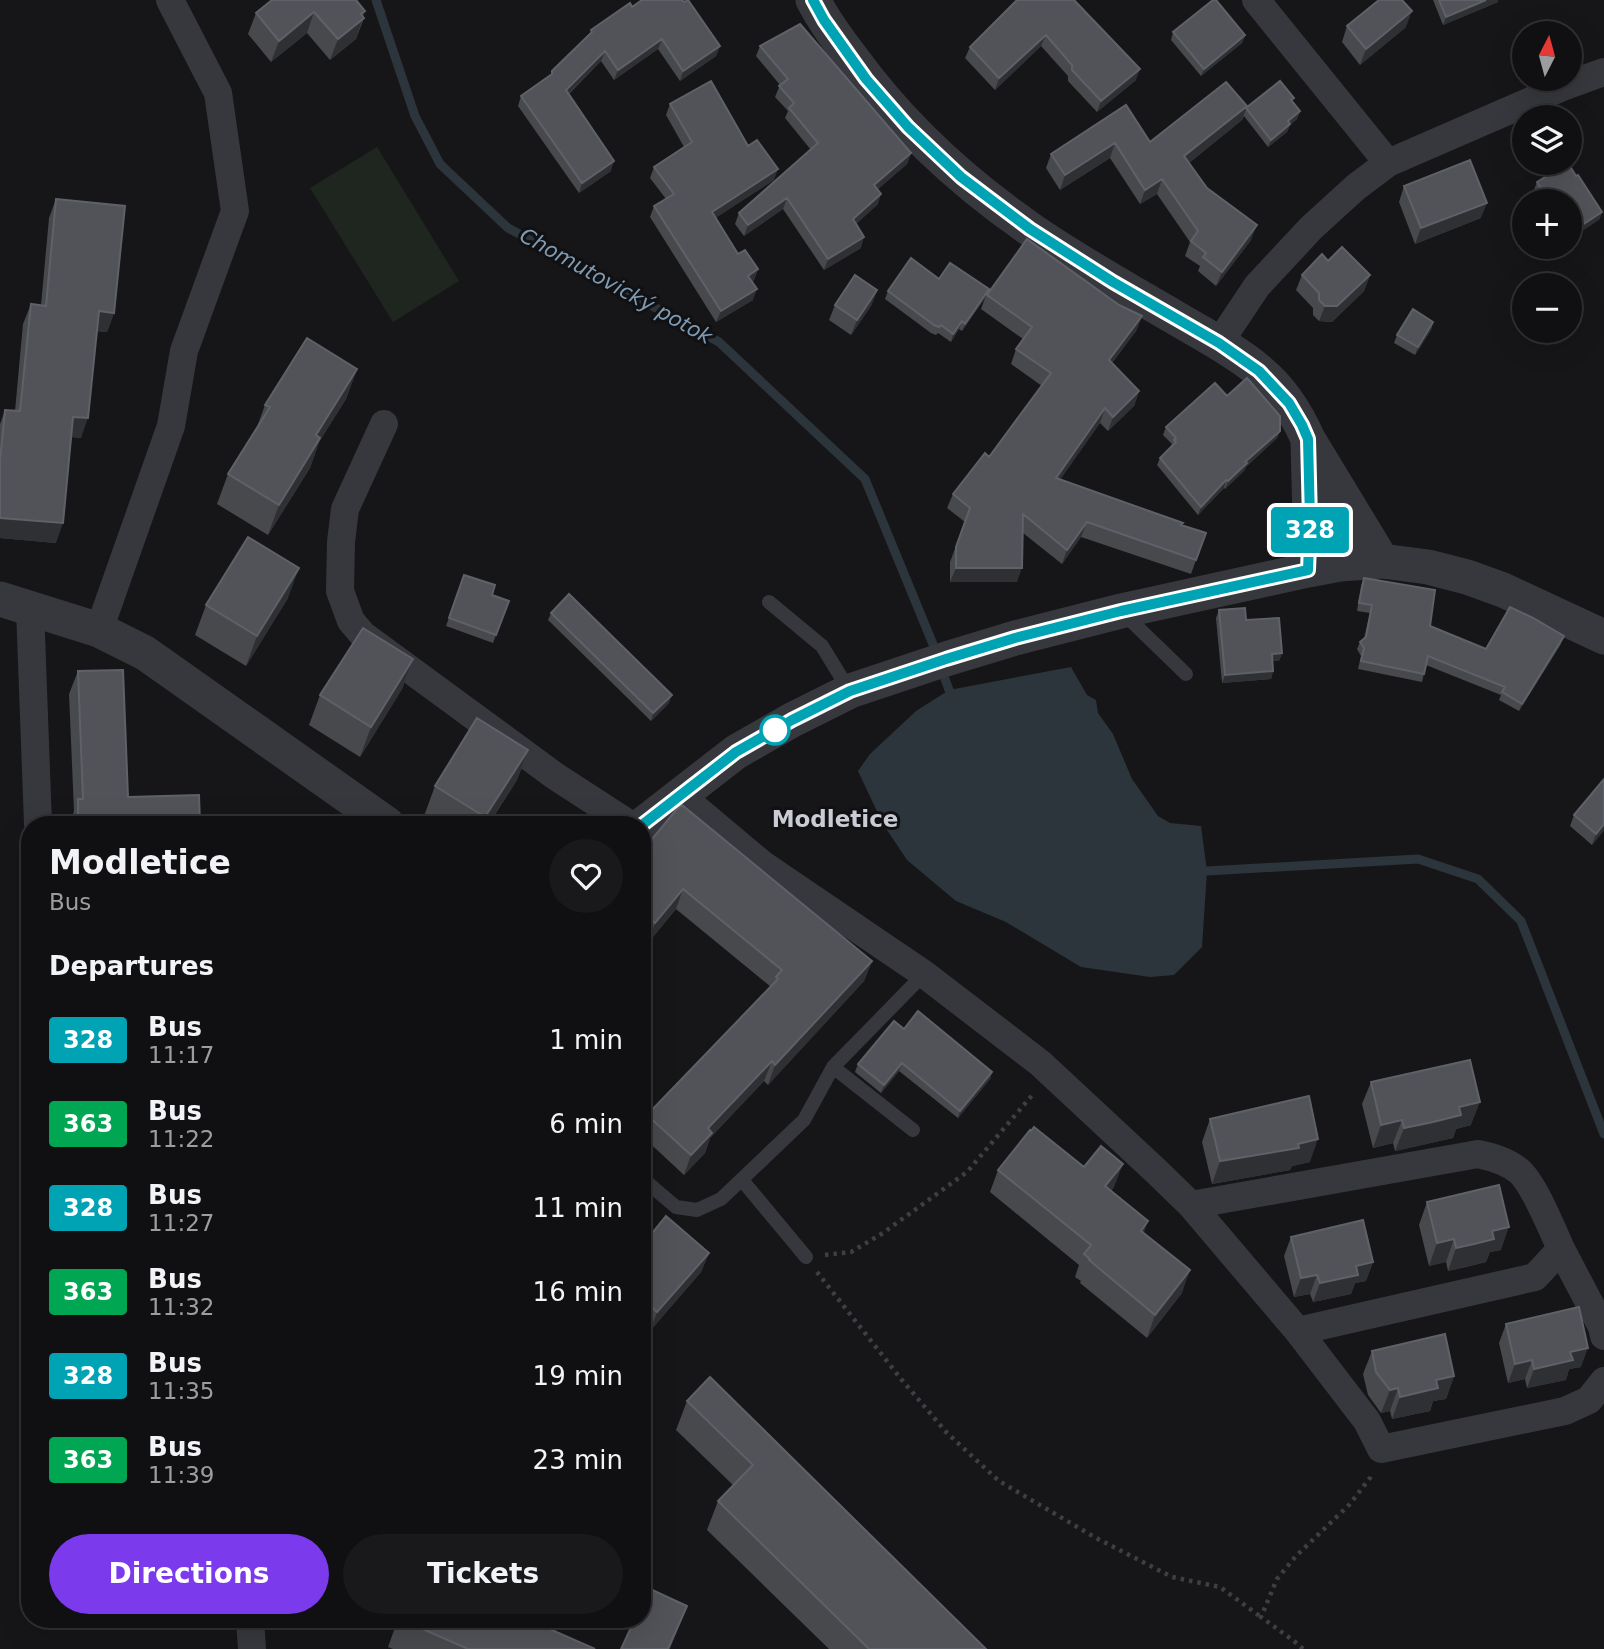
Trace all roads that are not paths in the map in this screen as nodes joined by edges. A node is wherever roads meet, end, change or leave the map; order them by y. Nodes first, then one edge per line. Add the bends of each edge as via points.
1 (170, 0) edge
2 (813, 0) edge
3 (1256, 0) edge
4 (1604, 72) edge
5 (1388, 163) junction
6 (1219, 343) junction
7 (384, 424) dead end
8 (1308, 439) junction
9 (1382, 561) junction
10 (1308, 570) junction
11 (769, 602) dead end
12 (15, 604) edge
13 (1121, 611) junction
14 (99, 630) junction
15 (1604, 637) edge
16 (1186, 674) dead end
17 (850, 691) junction
18 (681, 796) junction
19 (37, 816) edge
20 (376, 816) edge
21 (617, 816) edge
22 (651, 818) edge
23 (924, 974) junction
24 (833, 1067) junction
25 (913, 1130) dead end
26 (742, 1180) junction
27 (651, 1186) edge
28 (1191, 1205) junction
29 (1561, 1249) junction
30 (806, 1257) road end
31 (1298, 1331) junction
32 (1604, 1335) edge
33 (1604, 1381) edge
34 (250, 1628) edge
35 (251, 1649) edge

1 - 14 street via 218,93 235,211 184,351 171,426
2 - 6 street via 866,79 961,177 1030,229
3 - 5 street
4 - 5 street
5 - 6 street via 1311,228 1257,286
6 - 8 street via 1267,379 1289,403
7 - 21 street via 345,509 341,591 351,621 363,635 555,776
8 - 9 street
8 - 10 street
9 - 10 street
9 - 15 street via 1479,581
10 - 13 street
11 - 17 lane via 822,646
12 - 14 street
12 - 19 street
13 - 16 lane
13 - 17 street via 1015,638
14 - 20 street via 145,653
17 - 18 street via 736,752
18 - 22 street
18 - 23 street via 762,864
23 - 24 lane
23 - 28 street via 1051,1073
24 - 25 lane
24 - 26 lane via 804,1120
26 - 27 lane via 721,1199 697,1210 677,1208
26 - 30 lane
28 - 29 street via 1478,1154 1520,1171
28 - 31 street
29 - 31 street via 1535,1277
29 - 32 street
31 - 33 street via 1367,1421 1381,1449 1565,1410 1589,1400
34 - 35 street

